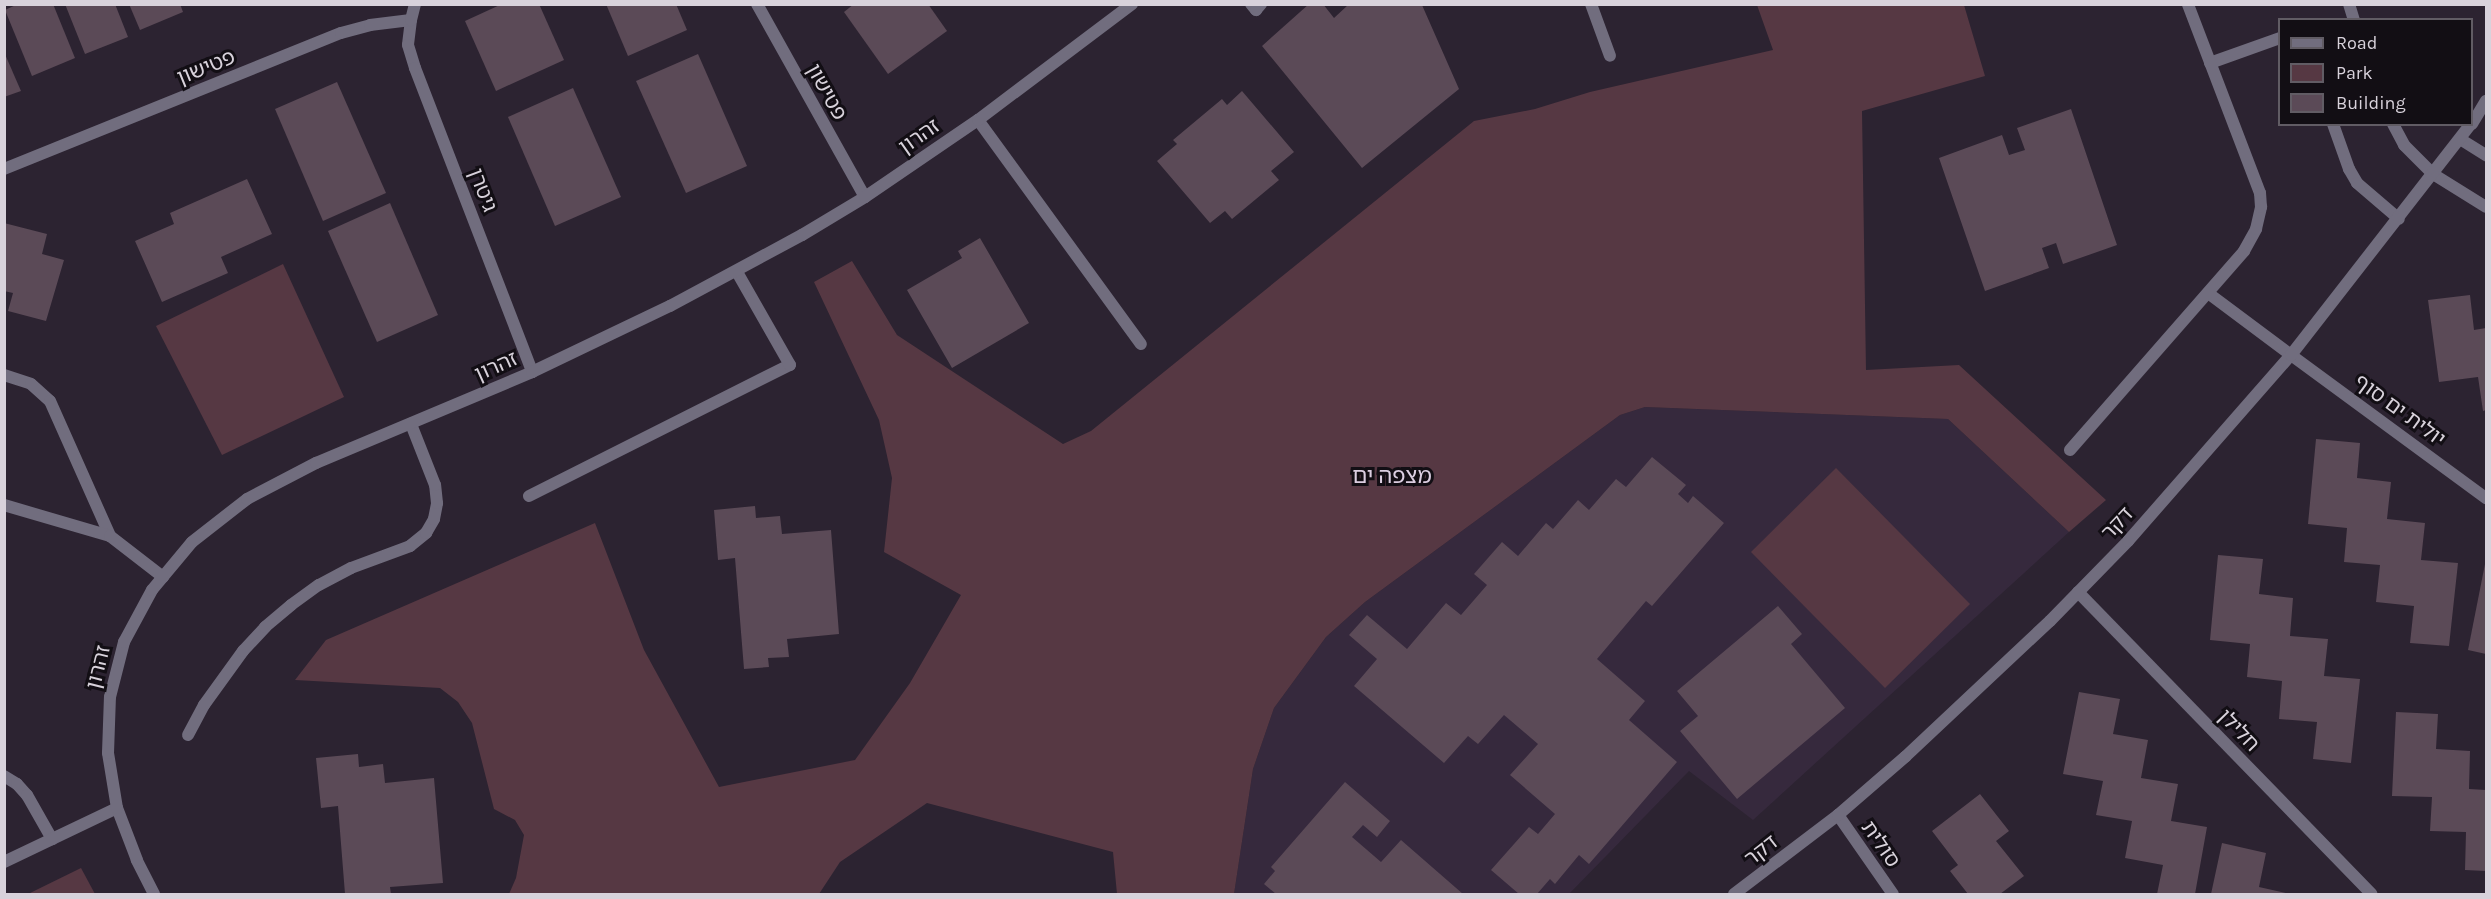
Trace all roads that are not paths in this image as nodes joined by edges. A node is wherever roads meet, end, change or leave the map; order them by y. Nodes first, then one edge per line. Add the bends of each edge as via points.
1 (415, 4) edge
2 (757, 4) edge
3 (1132, 4) edge
4 (1251, 4) edge
5 (1261, 4) edge
6 (1591, 4) edge
7 (2188, 4) edge
8 (411, 20) junction
9 (2278, 39) edge
10 (1610, 56) dead end
11 (2210, 63) junction
12 (2487, 101) edge
13 (978, 120) junction
14 (2473, 121) edge
15 (2334, 126) edge
16 (2394, 126) edge
17 (2470, 126) edge
18 (2460, 139) junction
19 (2487, 156) edge
20 (4, 169) edge
21 (2433, 174) junction
22 (865, 197) junction
23 (2487, 207) edge
24 (2399, 219) junction
25 (737, 272) junction
26 (2208, 293) junction
27 (1141, 344) dead end
28 (2291, 355) junction
29 (532, 372) junction
30 (4, 375) edge
31 (411, 424) junction
32 (2070, 450) dead end
33 (529, 496) dead end
34 (2487, 498) edge
35 (4, 505) edge
36 (110, 536) junction
37 (163, 577) junction
38 (2078, 592) junction
39 (188, 735) dead end
40 (4, 776) edge
41 (117, 808) junction
42 (1838, 815) junction
43 (52, 839) junction
44 (4, 862) edge
45 (154, 894) edge
46 (1734, 894) edge
47 (1893, 894) edge
48 (2372, 894) edge

1 - 8 street
2 - 22 street, פטישון
3 - 13 street, זהרון
4 - 5 street via 1256,10
6 - 10 street
7 - 11 street
8 - 20 street, פטישון via 341,33
8 - 29 street, גיטרן via 408,45 415,68
9 - 11 street
11 - 26 street via 2259,194 2260,207 2256,229 2244,251
12 - 14 street, דקר
13 - 22 street, זהרון
13 - 27 street
15 - 24 street via 2357,183
16 - 21 street via 2404,145
17 - 18 street, דקר
18 - 19 street
18 - 21 street, דקר
21 - 23 street
21 - 24 street, דקר
22 - 25 street, זהרון
24 - 28 street, דקר
25 - 29 street, זהרון
25 - 33 street via 790,365
26 - 28 street, יולית ים סוף
26 - 32 street
28 - 34 street, יולית ים סוף
28 - 38 street, דקר via 2209,451
29 - 31 street, זהרון
30 - 36 street via 31,384 50,401
31 - 37 street, זהרון via 316,463 247,499 192,542
31 - 39 street via 435,485 434,519 426,533 410,546 351,568 319,585 274,619 223,677
35 - 36 street
36 - 37 street
37 - 41 street, זהרון via 124,642 110,697 108,753
38 - 42 street, דקר via 1976,693
38 - 48 street, חלילן
40 - 43 street via 27,795
41 - 43 street
41 - 45 street, זהרון
42 - 46 street, דקר
42 - 47 street, סולית
43 - 44 street

